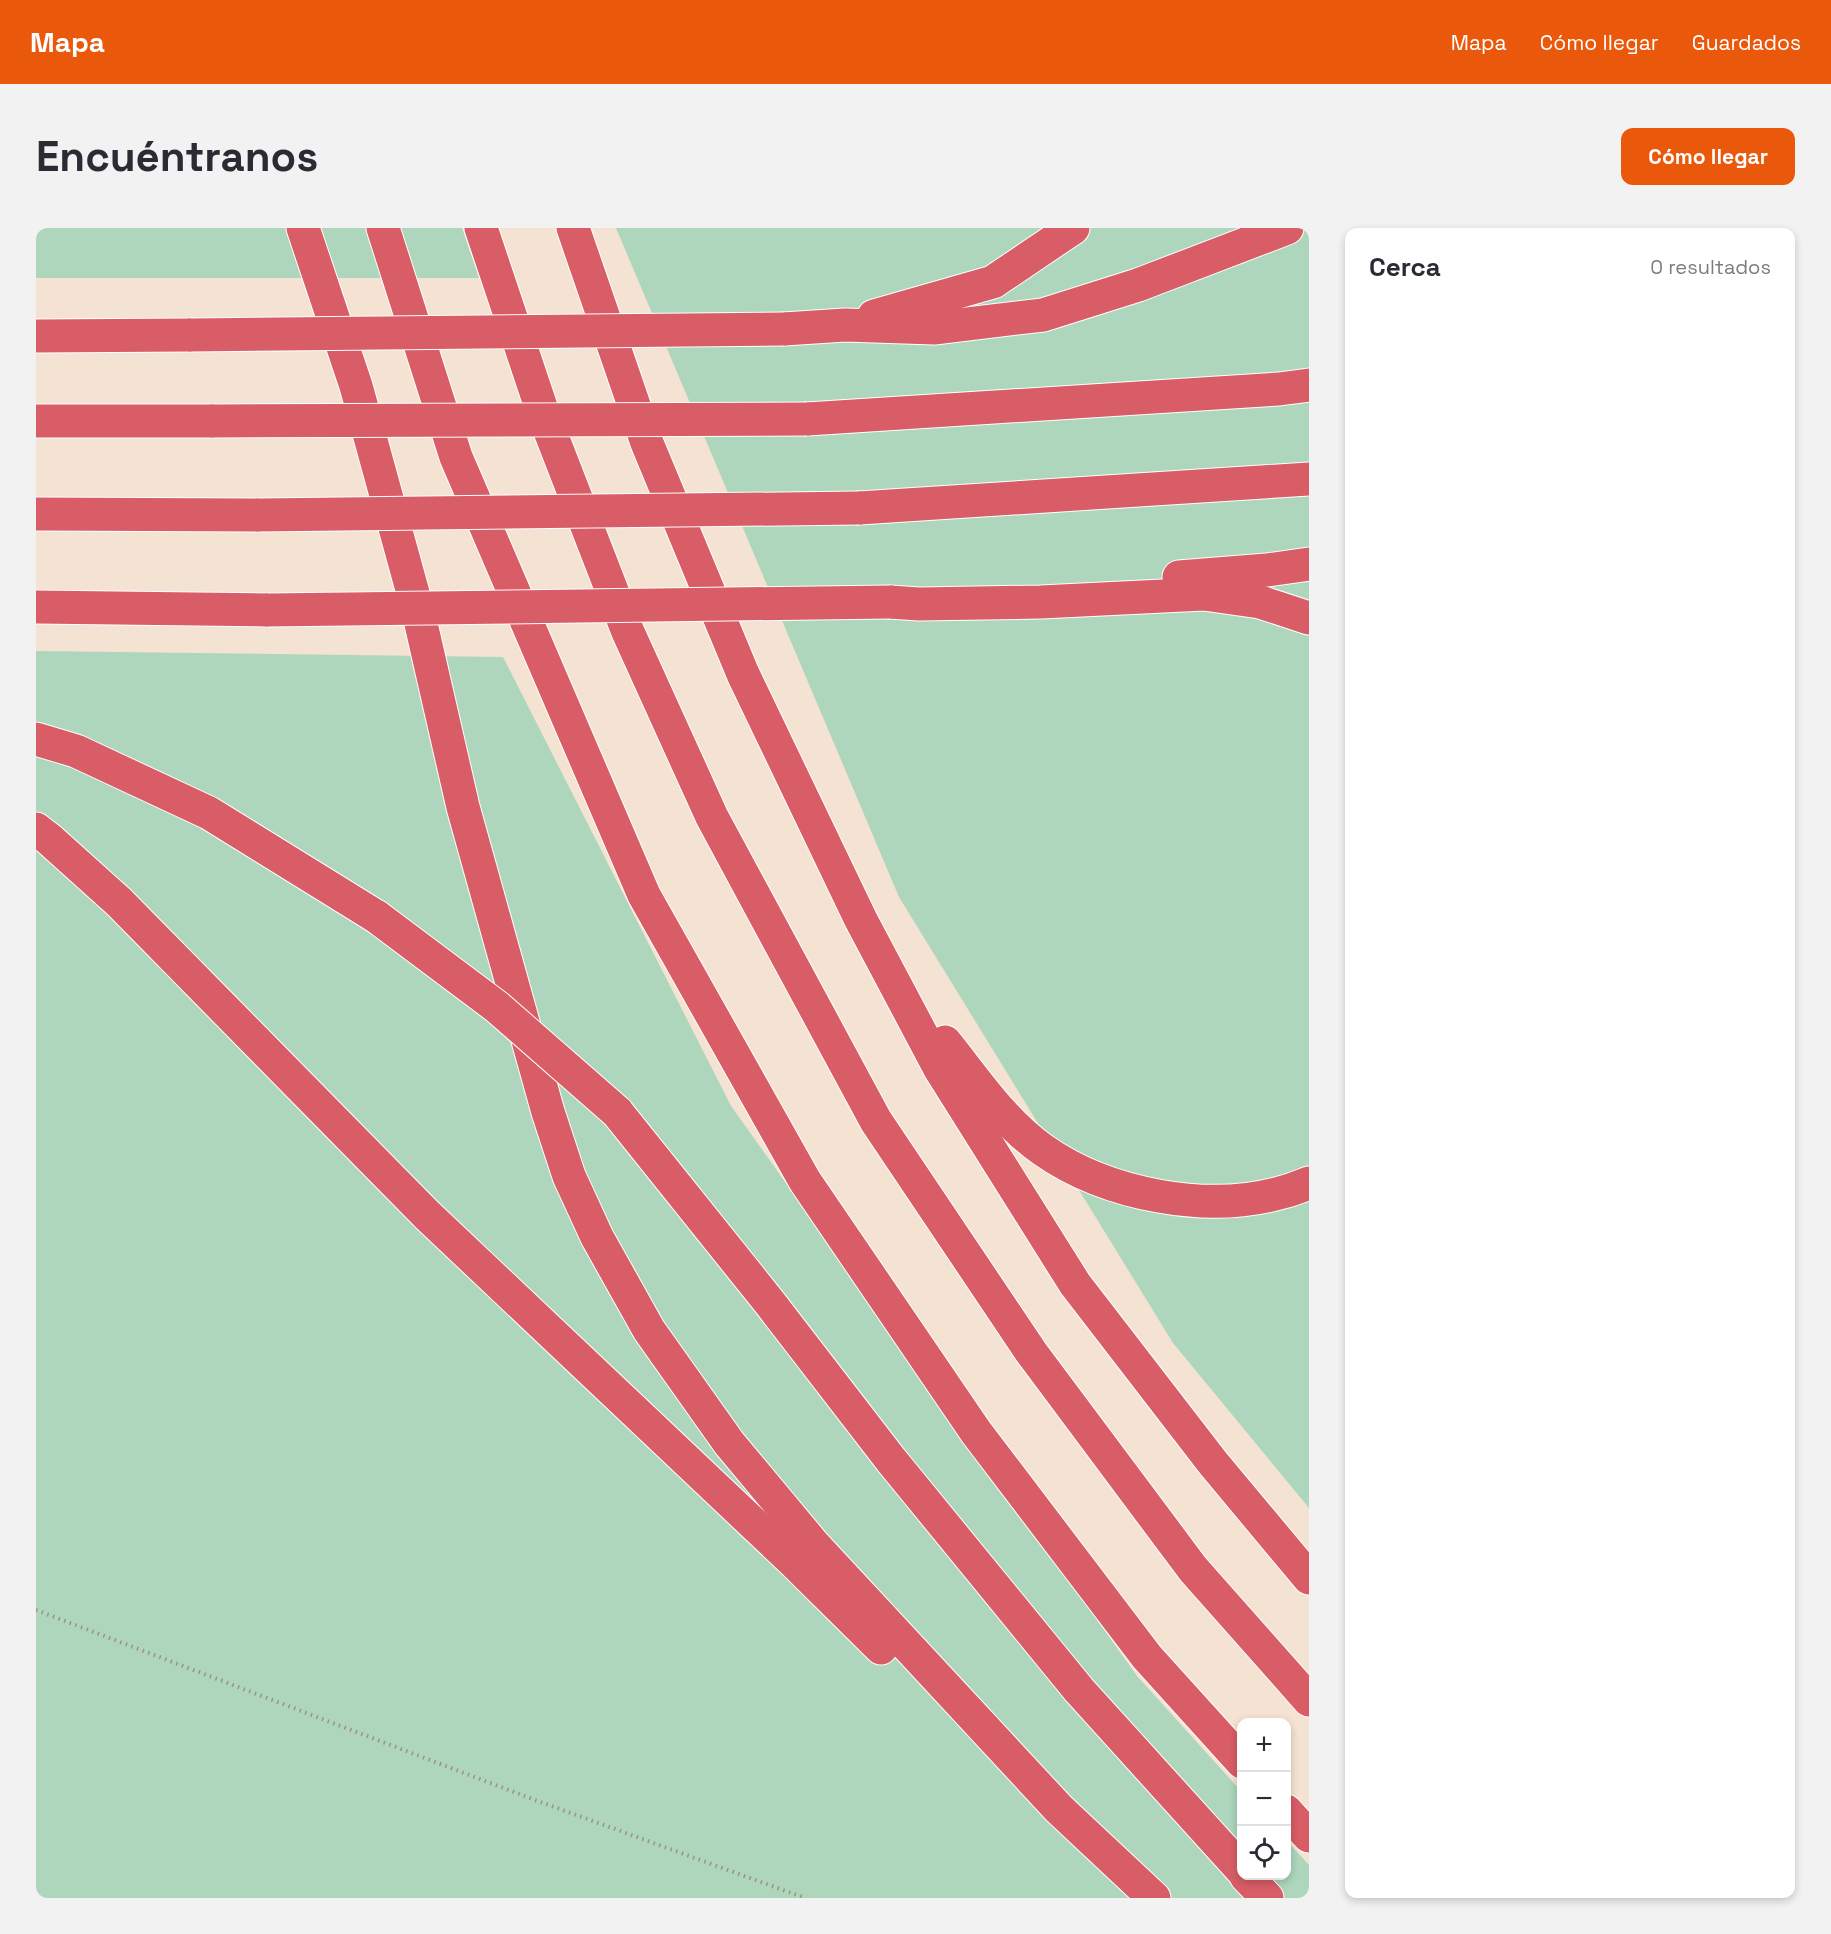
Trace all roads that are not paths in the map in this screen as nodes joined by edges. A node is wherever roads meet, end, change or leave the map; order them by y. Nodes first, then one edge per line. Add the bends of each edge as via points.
1 (303, 228) edge
2 (383, 228) edge
3 (481, 228) edge
4 (573, 228) edge
5 (1073, 228) edge
6 (1287, 228) edge
7 (845, 325) junction
8 (36, 336) edge
9 (1309, 385) edge
10 (36, 421) edge
11 (1309, 479) edge
12 (36, 514) edge
13 (1309, 564) edge
14 (890, 602) junction
15 (36, 607) edge
16 (1309, 618) edge
17 (36, 739) edge
18 (36, 829) edge
19 (861, 920) junction
20 (1309, 1183) edge
21 (1309, 1578) edge
22 (1309, 1700) edge
23 (1237, 1757) edge
24 (1059, 1809) junction
25 (1291, 1816) edge
26 (1309, 1836) edge
27 (1237, 1864) edge
28 (1251, 1880) edge
29 (1154, 1898) edge
30 (1267, 1898) edge

1 - 24 highway via 356,386 416,603 463,807 548,1112 569,1176 597,1237 649,1330 729,1443 814,1545
2 - 23 highway via 456,457 644,895 805,1181 976,1432 1146,1657
3 - 22 highway via 543,413 628,632 712,817 876,1121 1031,1352 1179,1550
4 - 19 highway via 646,443 743,674
5 - 7 highway via 993,282
6 - 7 highway via 1138,285 1043,315 934,328
7 - 8 highway, bridge via 784,330
9 - 10 highway, bridge via 807,419
11 - 12 highway, bridge via 859,508
13 - 14 highway
14 - 15 highway, bridge via 268,610
14 - 16 highway via 1041,602 1204,594 1260,602
17 - 27 highway, bridge via 76,751 209,813 377,916 497,1007 617,1112 891,1460 1079,1690
18 - 24 highway via 119,902 427,1215 912,1678
19 - 20 highway via 944,1041 1005,1116 1042,1150 1086,1175 1133,1190 1191,1201 1237,1200
19 - 21 highway via 940,1069 1075,1284 1213,1463
24 - 29 highway
25 - 26 highway
28 - 30 highway

